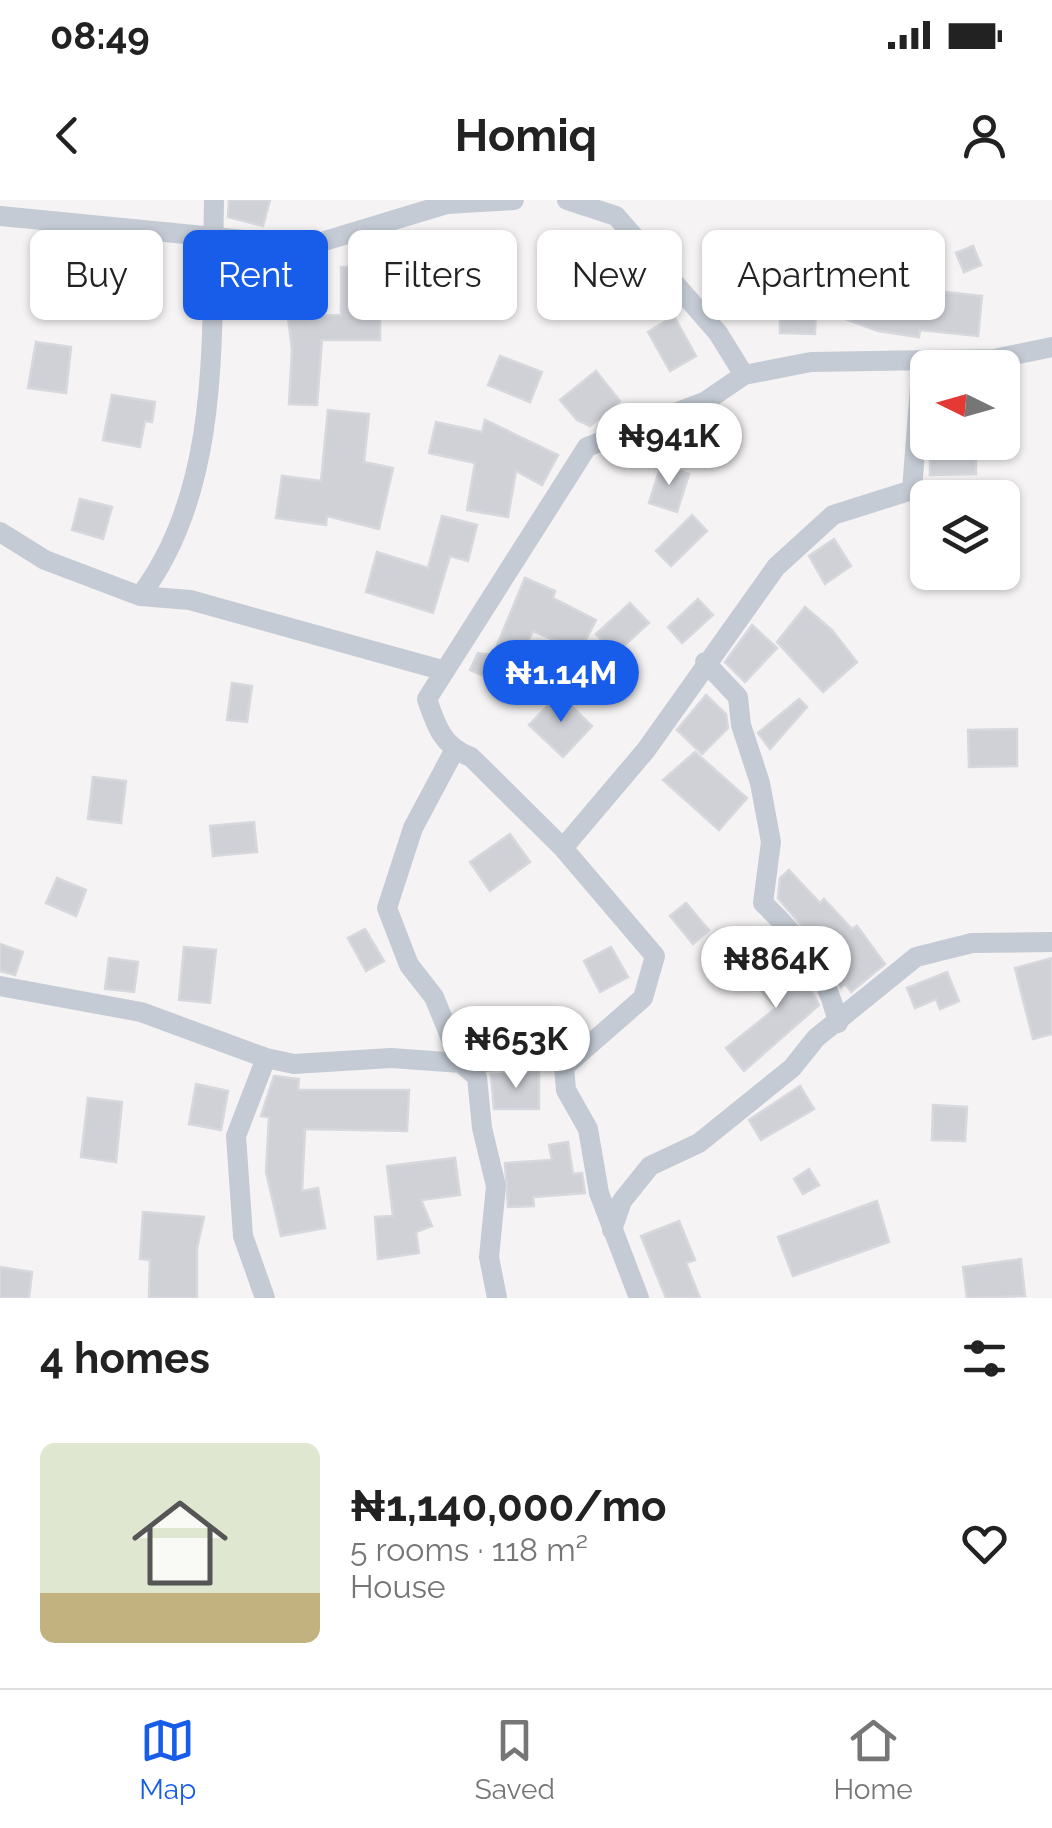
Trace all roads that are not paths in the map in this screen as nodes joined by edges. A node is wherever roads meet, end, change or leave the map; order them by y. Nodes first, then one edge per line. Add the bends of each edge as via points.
1 (214, 200) edge
2 (514, 200) edge
3 (567, 200) edge
4 (617, 208) edge
5 (0, 216) edge
6 (213, 230) edge
7 (183, 235) edge
8 (328, 240) edge
9 (214, 320) edge
10 (1052, 347) edge
11 (1020, 354) edge
12 (910, 362) edge
13 (744, 376) junction
14 (914, 460) edge
15 (0, 532) edge
16 (140, 596) junction
17 (705, 662) junction
18 (444, 671) junction
19 (454, 751) junction
20 (563, 848) junction
21 (1052, 942) edge
22 (0, 986) edge
23 (838, 1023) junction
24 (266, 1058) junction
25 (461, 1062) junction
26 (564, 1067) junction
27 (612, 1230) junction
28 (265, 1298) edge
29 (497, 1298) edge
30 (639, 1298) edge

1 - 6 street
2 - 8 street via 447,204
3 - 4 street
4 - 13 street via 718,333
5 - 7 street
9 - 16 street via 200,451 164,564
10 - 11 street
12 - 13 street via 812,362
13 - 18 street via 706,402 586,447
14 - 17 street via 912,490 833,516 776,567
15 - 16 street via 45,560
16 - 18 street via 190,600
17 - 20 street via 646,750
17 - 23 street via 738,698 760,783 772,842 764,903 830,985
18 - 19 street via 427,699 437,730
19 - 20 street via 471,757
19 - 25 street via 413,828 387,908
20 - 26 street via 655,956 643,998
21 - 23 street via 972,943 916,957
22 - 24 street via 141,1012
23 - 27 street via 699,1143 650,1166 622,1201
24 - 25 street via 294,1064
24 - 28 street via 236,1136 243,1236
25 - 26 street via 555,1052
25 - 29 street via 477,1077 496,1186 489,1257
26 - 27 street via 566,1090 588,1129
27 - 30 street

